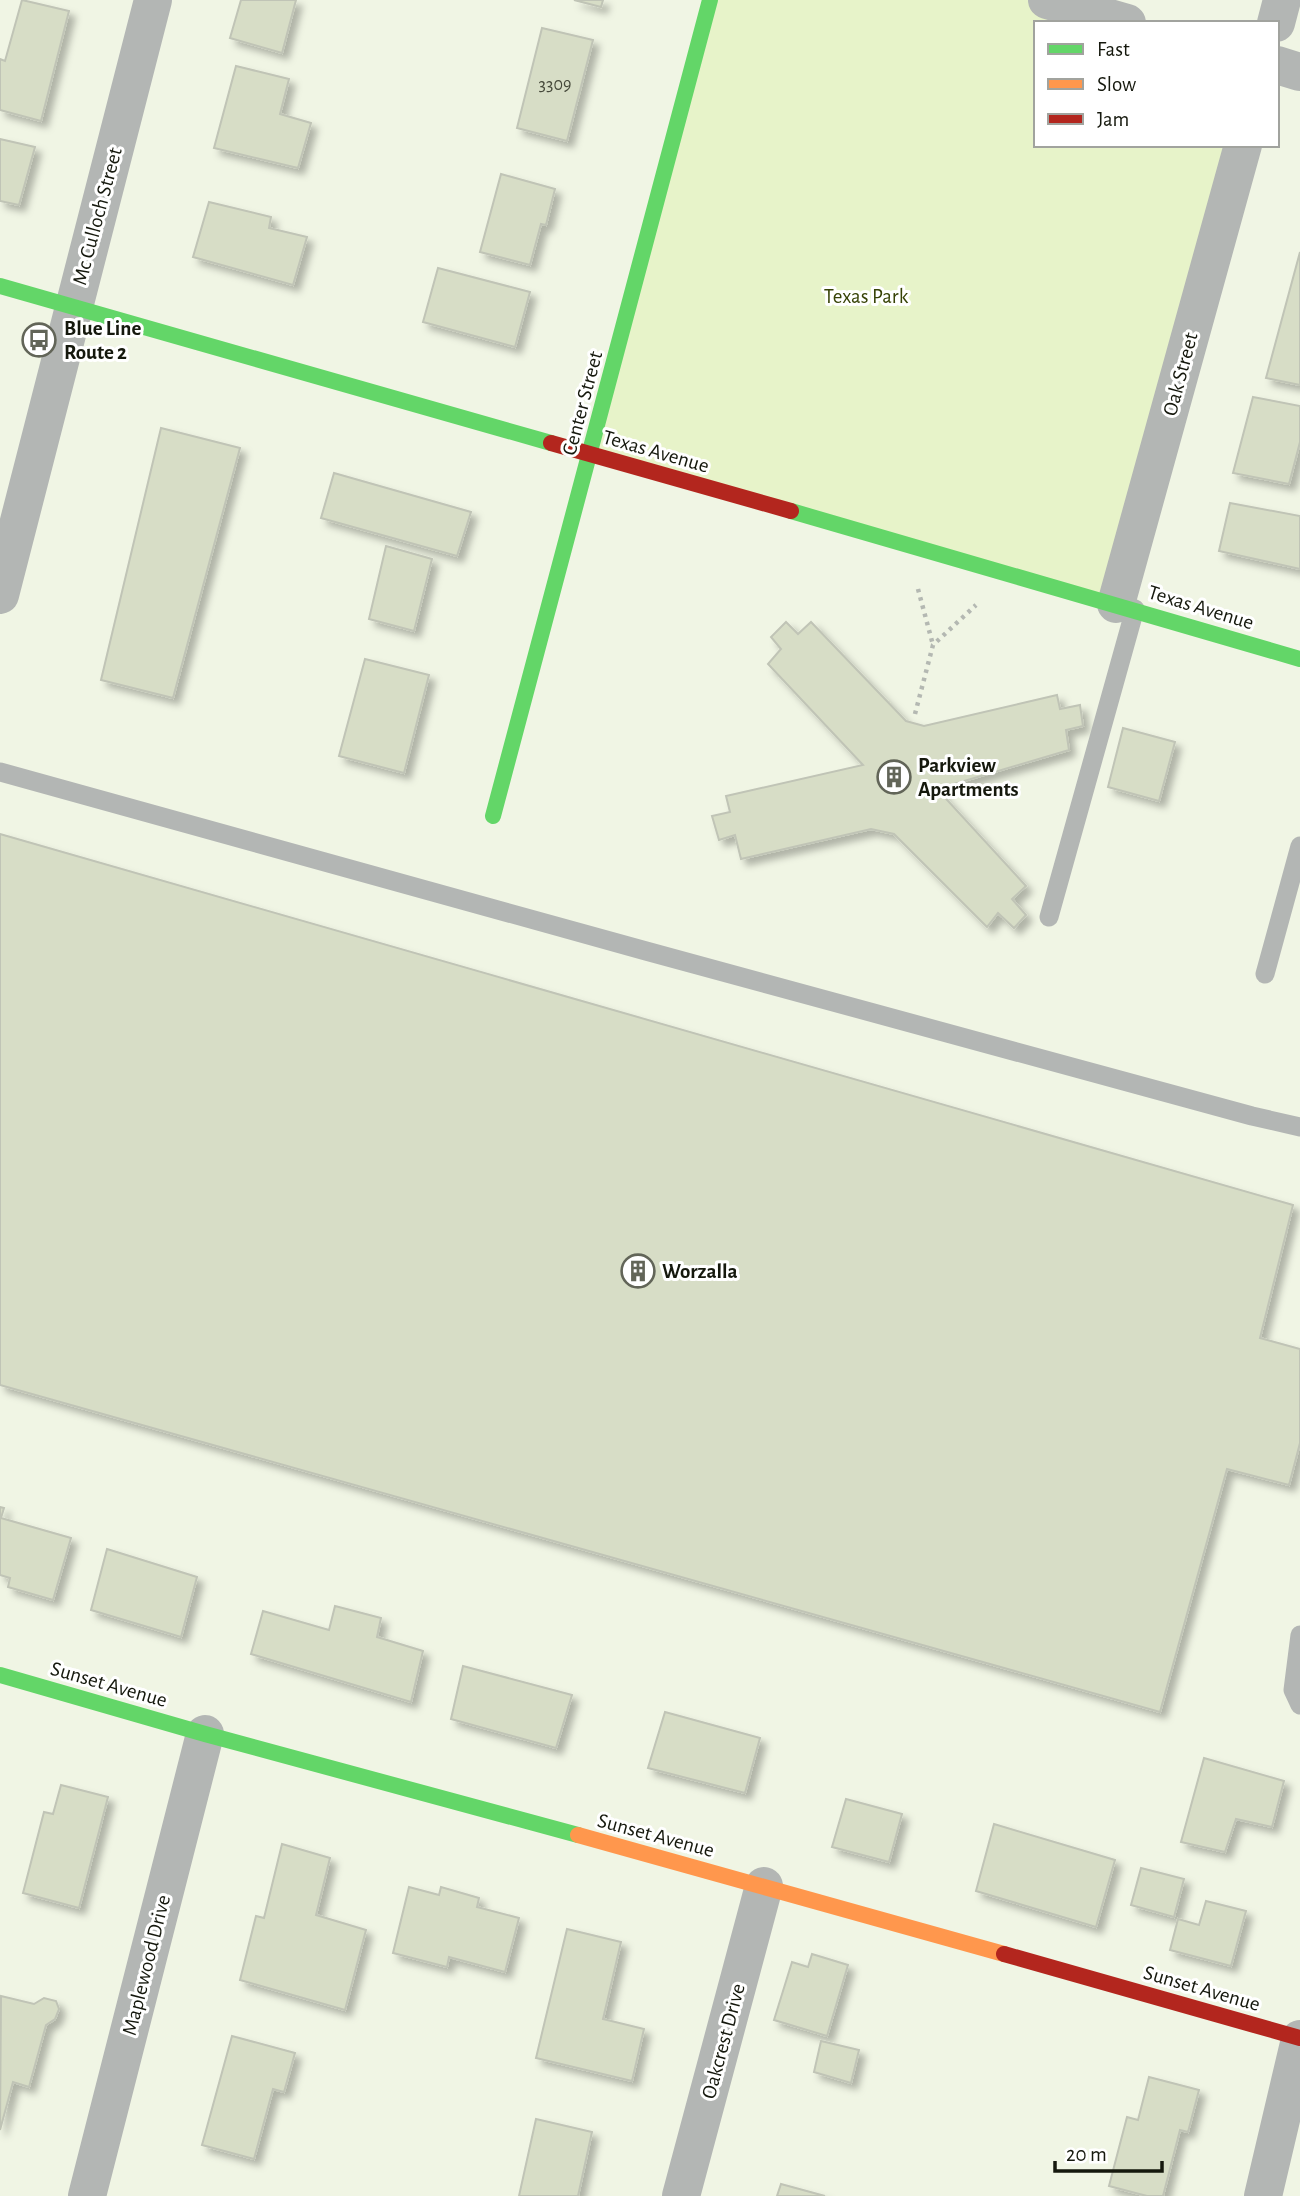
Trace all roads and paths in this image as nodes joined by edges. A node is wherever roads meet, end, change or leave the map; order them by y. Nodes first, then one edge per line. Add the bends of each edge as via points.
1 (153, 0) edge
2 (710, 0) edge
3 (1047, 0) edge
4 (1282, 0) edge
5 (1120, 21) edge
6 (1277, 21) edge
7 (1279, 66) edge
8 (1300, 72) edge
9 (1242, 147) edge
10 (0, 286) edge
11 (73, 307) junction
12 (590, 454) junction
13 (918, 589) dead end
14 (0, 595) edge
15 (976, 605) dead end
16 (1125, 606) junction
17 (933, 645) junction
18 (1300, 659) edge
19 (915, 714) dead end
20 (0, 772) edge
21 (493, 816) dead end
22 (1300, 846) edge
23 (1049, 917) dead end
24 (1265, 974) dead end
25 (1300, 1127) edge
26 (1300, 1636) edge
27 (0, 1675) edge
28 (1300, 1705) edge
29 (205, 1734) junction
30 (764, 1886) junction
31 (1300, 2038) edge
32 (87, 2196) edge
33 (681, 2196) edge
34 (1263, 2196) edge

1 - 11 street, Mc Culloch Street
2 - 12 street, Center Street
3 - 5 street
4 - 6 street
7 - 8 street
9 - 16 street, Oak Street
10 - 11 street, Texas Avenue
11 - 12 street, Texas Avenue
11 - 14 street, Mc Culloch Street
12 - 16 street, Texas Avenue
12 - 21 street, Center Street
13 - 17 path
15 - 17 path
16 - 18 street, Texas Avenue
16 - 23 lane
17 - 19 path
20 - 25 lane
22 - 24 lane
26 - 28 lane via 1293,1690
27 - 29 street, Sunset Avenue
29 - 30 street, Sunset Avenue
29 - 32 street, Maplewood Drive
30 - 31 street, Sunset Avenue
30 - 33 street, Oakcrest Drive
31 - 34 street

